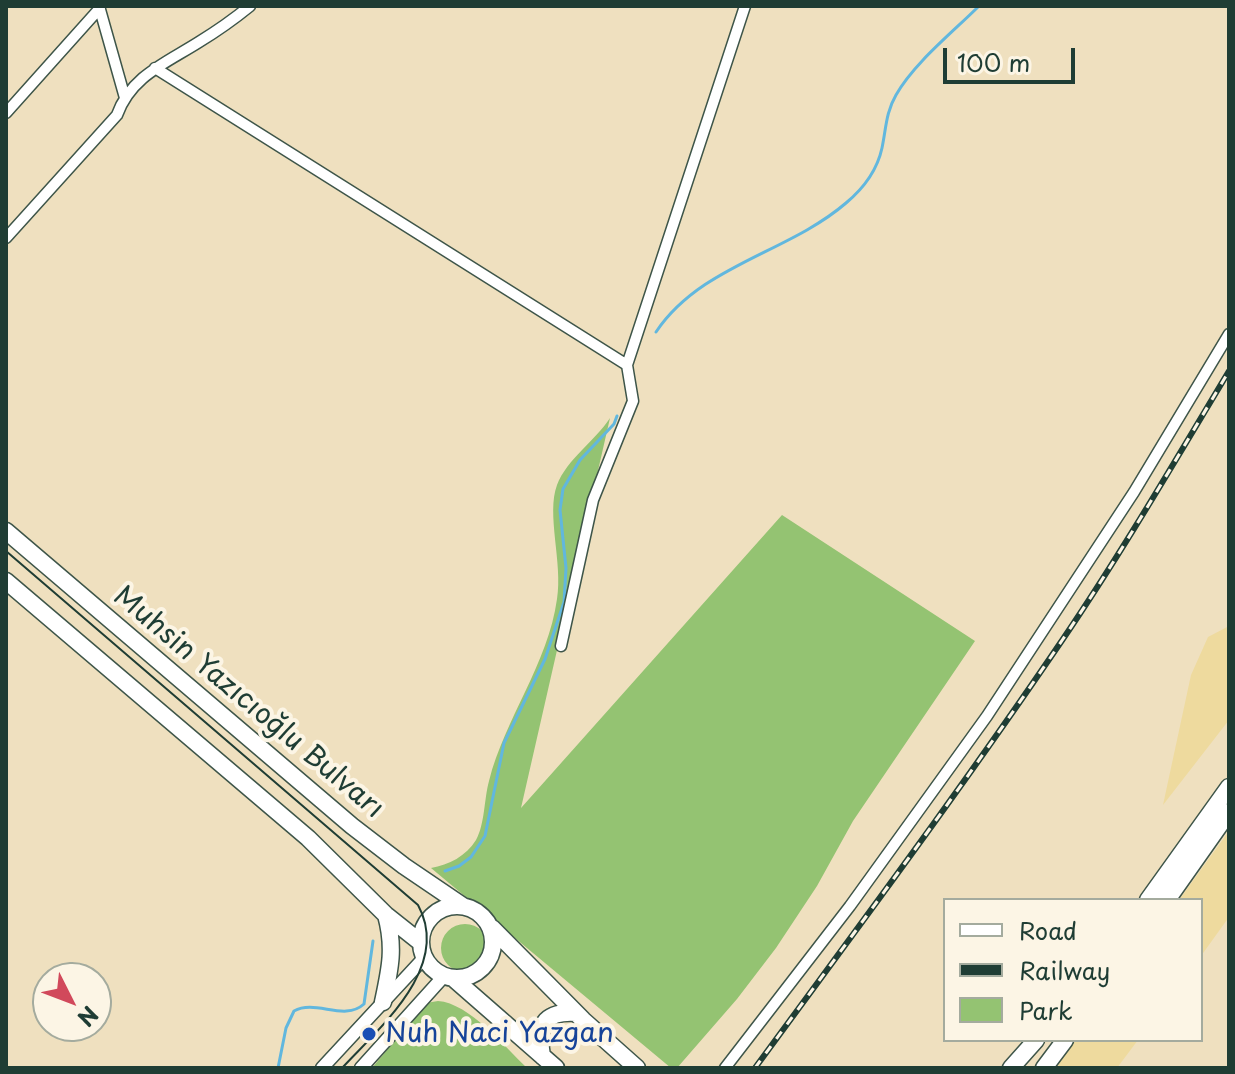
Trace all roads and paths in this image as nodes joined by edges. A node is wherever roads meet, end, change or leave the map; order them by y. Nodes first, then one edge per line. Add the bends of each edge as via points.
1 (250, 6) edge
2 (745, 6) edge
3 (100, 7) edge
4 (155, 68) junction
5 (125, 98) junction
6 (6, 113) edge
7 (6, 238) edge
8 (1229, 334) edge
9 (627, 365) junction
10 (6, 531) edge
11 (6, 581) edge
12 (561, 646) dead end
13 (1229, 787) edge
14 (1229, 812) edge
15 (1149, 898) edge
16 (1168, 898) edge
17 (463, 906) junction
18 (386, 915) junction
19 (490, 926) junction
20 (422, 950) junction
21 (449, 977) junction
22 (383, 1002) junction
23 (576, 1013) junction
24 (1034, 1042) edge
25 (1042, 1042) edge
26 (1064, 1042) edge
27 (542, 1056) junction
28 (322, 1068) edge
29 (361, 1068) edge
30 (556, 1068) edge
31 (637, 1068) edge
32 (725, 1068) edge
33 (1011, 1068) edge
34 (1023, 1068) edge
35 (1044, 1068) edge

1 - 4 street
2 - 9 street
3 - 5 street
3 - 6 street
4 - 5 street
4 - 9 street
5 - 7 street via 117,115
8 - 32 street via 1134,492 987,716 835,927
9 - 12 street via 633,401 593,500
10 - 17 highway, Muhsin Yazıcıoğlu Bulvarı via 352,826
11 - 18 highway via 308,838
13 - 15 highway
14 - 16 highway
17 - 19 highway via 476,910
17 - 20 highway via 436,912 425,924
18 - 20 highway
18 - 22 highway via 392,954
19 - 21 highway via 489,960 474,974
19 - 23 highway
20 - 21 highway via 436,972
20 - 22 street
21 - 27 highway
21 - 29 street
22 - 28 street
23 - 27 highway via 556,1014 545,1022 539,1034
23 - 31 highway
24 - 33 highway
25 - 34 highway
26 - 35 highway
27 - 30 highway

